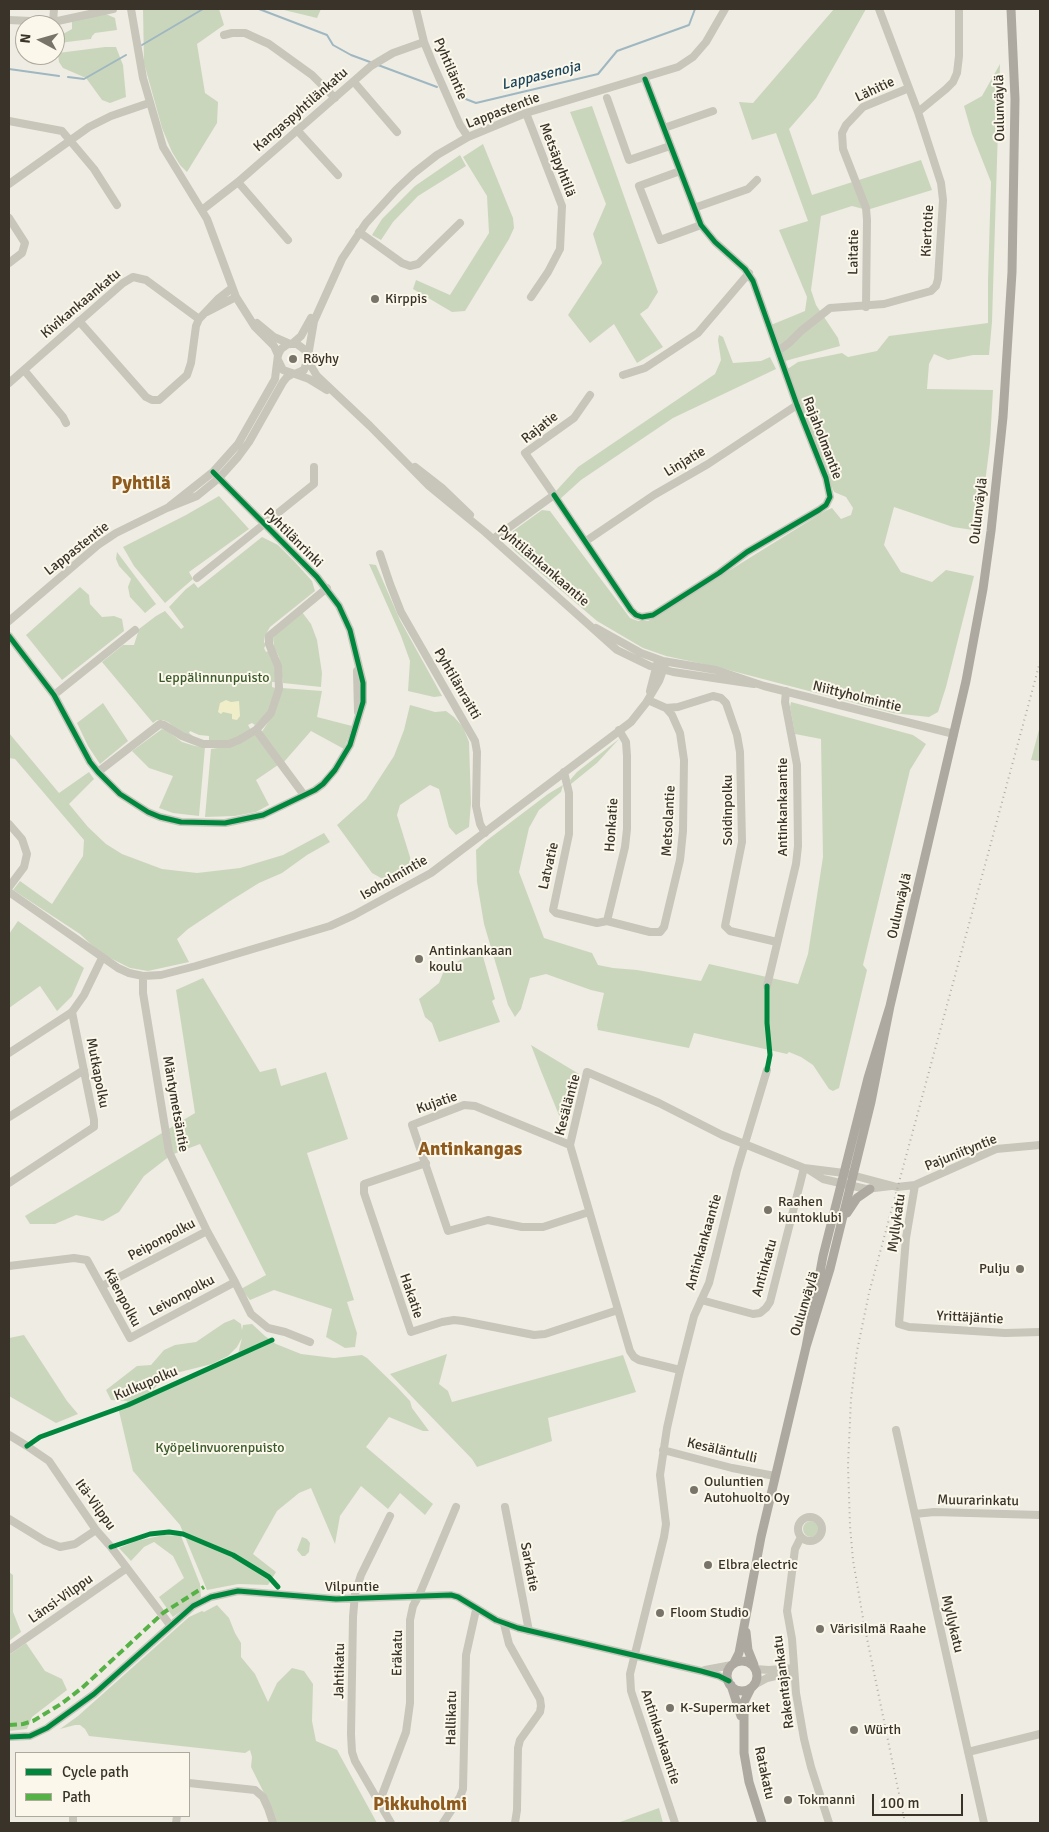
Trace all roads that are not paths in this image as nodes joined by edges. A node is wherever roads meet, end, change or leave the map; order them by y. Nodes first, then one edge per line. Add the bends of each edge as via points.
1 (113, 9) edge
2 (131, 9) edge
3 (416, 9) edge
4 (725, 9) edge
5 (879, 9) edge
6 (959, 9) edge
7 (1011, 9) edge
8 (65, 19) edge
9 (224, 35) dead end
10 (424, 42) junction
11 (645, 78) junction
12 (354, 82) junction
13 (909, 88) junction
14 (335, 98) junction
15 (607, 98) dead end
16 (149, 103) junction
17 (713, 111) dead end
18 (918, 112) junction
19 (526, 114) junction
20 (9, 122) edge
21 (664, 128) junction
22 (298, 130) junction
23 (397, 132) dead end
24 (468, 137) junction
25 (70, 139) junction
26 (670, 146) junction
27 (680, 171) junction
28 (338, 175) dead end
29 (758, 180) dead end
30 (238, 182) junction
31 (9, 184) edge
32 (862, 198) joint
33 (117, 205) dead end
34 (694, 208) junction
35 (202, 210) junction
36 (9, 218) edge
37 (460, 222) dead end
38 (701, 225) junction
39 (359, 232) junction
40 (288, 240) dead end
41 (9, 263) edge
42 (749, 273) junction
43 (232, 288) junction
44 (326, 292) junction
45 (236, 297) junction
46 (531, 297) dead end
47 (866, 306) junction
48 (202, 316) junction
49 (250, 317) junction
50 (79, 321) junction
51 (292, 343) junction
52 (778, 351) junction
53 (278, 358) junction
54 (308, 358) junction
55 (24, 370) junction
56 (294, 374) junction
57 (623, 375) dead end
58 (9, 383) edge
59 (590, 395) dead end
60 (339, 397) junction
61 (797, 405) junction
62 (66, 423) dead end
63 (314, 467) dead end
64 (216, 475) junction
65 (554, 495) junction
66 (264, 525) junction
67 (493, 539) junction
68 (586, 541) junction
69 (380, 554) dead end
70 (197, 578) dead end
71 (326, 588) junction
72 (9, 621) edge
73 (135, 630) dead end
74 (9, 636) edge
75 (661, 665) junction
76 (786, 691) junction
77 (54, 695) junction
78 (649, 698) junction
79 (666, 708) junction
80 (256, 730) junction
81 (619, 730) junction
82 (954, 734) junction
83 (98, 772) junction
84 (564, 772) junction
85 (304, 795) junction
86 (9, 824) edge
87 (485, 833) junction
88 (9, 887) edge
89 (9, 892) edge
90 (607, 921) junction
91 (777, 942) junction
92 (102, 958) junction
93 (143, 976) junction
94 (767, 986) dead end
95 (72, 1012) junction
96 (9, 1053) edge
97 (84, 1070) junction
98 (767, 1070) dead end
99 (9, 1117) edge
100 (570, 1145) junction
101 (744, 1145) junction
102 (1040, 1145) edge
103 (426, 1163) junction
104 (807, 1169) junction
105 (848, 1174) junction
106 (9, 1183) edge
107 (846, 1185) junction
108 (915, 1185) junction
109 (892, 1186) junction
110 (870, 1189) junction
111 (589, 1212) junction
112 (207, 1230) junction
113 (836, 1246) junction
114 (9, 1266) edge
115 (235, 1282) junction
116 (102, 1286) junction
117 (701, 1300) junction
118 (618, 1310) junction
119 (899, 1324) joint
120 (1040, 1332) edge
121 (809, 1336) junction
122 (130, 1338) joint
123 (310, 1342) dead end
124 (680, 1370) junction
125 (896, 1430) dead end
126 (9, 1435) edge
127 (663, 1450) junction
128 (775, 1476) junction
129 (456, 1507) dead end
130 (505, 1508) dead end
131 (915, 1514) junction
132 (1040, 1515) edge
133 (390, 1516) dead end
134 (9, 1519) edge
135 (96, 1530) junction
136 (801, 1537) dead end
137 (127, 1568) junction
138 (418, 1596) junction
139 (355, 1599) junction
140 (476, 1610) junction
141 (744, 1622) junction
142 (504, 1624) junction
143 (170, 1625) junction
144 (529, 1631) junction
145 (9, 1650) edge
146 (634, 1656) junction
147 (733, 1664) junction
148 (755, 1668) junction
149 (701, 1671) junction
150 (794, 1671) junction
151 (730, 1683) junction
152 (752, 1686) junction
153 (743, 1727) junction
154 (1040, 1734) edge
155 (9, 1737) edge
156 (968, 1752) junction
157 (190, 1784) edge
158 (379, 1803) junction
159 (273, 1823) edge
160 (391, 1823) edge
161 (443, 1823) edge
162 (515, 1823) edge
163 (674, 1823) edge
164 (762, 1823) edge
165 (828, 1823) edge
166 (984, 1823) edge

1 - 8 street
2 - 16 street
3 - 10 street, Pyhtiläntie
4 - 11 street, Lappastentie via 693,58 678,67
5 - 13 street, Kiertotie
6 - 18 street via 957,73 953,82
7 - 82 main road, Oulunväylä via 1015,99 1014,200 1003,417 983,589
9 - 14 street via 245,33 269,44
10 - 12 street, Kangaspyhtilänkatu via 382,58
10 - 24 street, Pyhtiläntie
11 - 19 street, Lappastentie
11 - 21 street, Rajaholmantie
12 - 14 street, Kangaspyhtilänkatu
12 - 23 street
13 - 18 street, Kiertotie
13 - 32 street, Lähitie via 870,103 857,112 842,133 843,148
14 - 22 street, Kangaspyhtilänkatu
15 - 26 street via 629,160
16 - 25 street via 110,116
16 - 35 street via 168,158
17 - 21 street
18 - 47 street, Kiertotie via 942,191 938,280 932,292
19 - 24 street, Lappastentie
19 - 46 street, Metsäpyhtilä via 562,206 560,248
20 - 25 street via 62,131
21 - 26 street, Rajaholmantie
22 - 28 street
22 - 30 street, Kangaspyhtilänkatu
24 - 39 street, Lappastentie via 414,173
25 - 31 street
25 - 33 street
26 - 27 street, Rajaholmantie
27 - 34 street, Rajaholmantie
27 - 38 street via 638,186 660,240
29 - 34 street via 748,189
30 - 35 street, Kangaspyhtilänkatu
30 - 40 street
32 - 47 street, Laitatie via 867,220
34 - 38 street, Rajaholmantie
35 - 43 street
36 - 41 street via 25,243 22,253
37 - 39 street via 418,264 410,266
38 - 42 street, Rajaholmantie
39 - 44 street, Lappastentie
42 - 52 street, Rajaholmantie
42 - 57 street via 698,333 645,368
43 - 45 street
43 - 48 street
44 - 51 street, Lappastentie via 304,331
44 - 54 street, Lappastentie via 312,330
45 - 48 street
45 - 49 street
47 - 52 street, Kiertotie via 830,308
48 - 50 street, Kivikankaankatu via 146,280 132,277
48 - 50 street via 196,326 187,375 163,398 155,401 146,396
49 - 51 street via 274,337
49 - 53 street via 255,327 274,346
50 - 55 street, Kivikankaankatu
51 - 53 street via 282,348
51 - 54 street via 304,348
52 - 61 street, Rajaholmantie
53 - 56 street via 283,370
53 - 64 street, Lappastentie via 275,379 263,402
54 - 56 street via 304,370
54 - 60 street, Pyhtilänkankaantie via 317,376
55 - 58 street, Kivikankaankatu
55 - 62 street
56 - 60 street, Pyhtilänkankaantie
56 - 64 street, Lappastentie via 283,382 238,458
59 - 65 street, Rajatie via 574,418 525,453
60 - 67 street, Pyhtilänkankaantie via 400,455 442,488
61 - 68 street, Linjatie
61 - 68 street, Rajaholmantie via 829,491 828,500 819,510 647,617 639,617 630,610
63 - 66 street via 314,484
64 - 66 street, Pyhtilänrinki
64 - 72 street, Lappastentie via 197,496 116,533 98,545
65 - 67 street
65 - 68 street, Rajaholmantie
66 - 70 street
66 - 71 street, Pyhtilänrinki
67 - 75 street, Pyhtilänkankaantie via 607,643 630,658
69 - 87 street, Pyhtilänraitti via 401,612 475,741 477,816
71 - 80 street via 269,636 278,666 279,689 271,713
71 - 85 street, Pyhtilänrinki via 350,630 358,664 358,718 350,745 336,770 318,788
73 - 77 street
74 - 77 street, Pyhtilänrinki
75 - 76 street, Niittyholmintie via 716,670
75 - 78 street
76 - 82 street, Niittyholmintie
76 - 91 street, Antinkankaantie via 785,702 796,751 798,846
77 - 83 street, Pyhtilänrinki
78 - 79 street
78 - 81 street, Isoholmintie via 637,716
79 - 90 street, Metsolantie via 675,721 683,747 684,813 680,860 664,927 656,932
79 - 91 street, Soidinpolku via 713,696 726,703 740,752 742,842 725,926 730,932
80 - 83 street via 229,744 203,744 160,724
80 - 85 street
81 - 84 street, Isoholmintie
81 - 90 street, Honkatie via 626,742 627,756 625,847
82 - 105 main road, Oulunväylä via 890,1006 868,1078
83 - 85 street, Pyhtilänrinki via 135,805 160,817 181,822 212,824 243,820 263,815
84 - 87 street, Isoholmintie
84 - 90 street, Latvatie via 569,793 569,834 553,910 597,923
86 - 88 street via 22,838 27,854 24,867
87 - 93 street, Isoholmintie via 416,881 330,926 196,966
89 - 92 street, Isoholmintie
91 - 94 street, Antinkankaantie
92 - 93 street, Isoholmintie via 123,971
92 - 95 street
93 - 112 street, Mäntymetsäntie via 169,1152
95 - 96 street
95 - 97 street, Mutkapolku
97 - 99 street
97 - 106 street, Mutkapolku via 94,1127
98 - 101 street, Antinkankaantie
100 - 101 street, Kesäläntie via 587,1072
100 - 103 street, Kujatie via 475,1106 464,1105 412,1125
100 - 111 street, Kesäläntie
101 - 104 street, Kesäläntie
101 - 117 street, Antinkankaantie via 711,1275
102 - 108 street, Pajuniityntie via 996,1148
103 - 111 street, Kujatie via 448,1231 488,1220 522,1227 543,1227
103 - 118 street, Hakatie via 364,1184 364,1193 411,1332 454,1320 534,1335 545,1334
104 - 105 street, Kesäläntie
104 - 107 street, Kesäläntie via 823,1179
104 - 117 street, Antinkatu via 766,1308 753,1314
105 - 107 main road, Oulunväylä
105 - 109 street, Pajuniityntie
107 - 110 street, Pajuniityntie
107 - 113 main road, Oulunväylä
107 - 121 main road, Oulunväylä via 821,1266
108 - 109 street, Pajuniityntie
108 - 119 street, Myllykatu via 906,1238
109 - 110 street, Pajuniityntie
110 - 113 main road via 852,1205
111 - 118 street, Kesäläntie
112 - 115 street, Mäntymetsäntie
112 - 116 street, Peiponpolku
113 - 121 main road, Oulunväylä
114 - 116 street, Käenpolku via 80,1258 91,1265
115 - 122 street, Leivonpolku
115 - 123 street, Leivonpolku via 251,1314 268,1328
116 - 122 street, Käenpolku
117 - 124 street, Antinkankaantie
118 - 124 street, Kesäläntie via 634,1357
119 - 120 street, Yrittäjäntie via 1005,1333
121 - 128 main road, Oulunväylä
124 - 127 street, Antinkankaantie
125 - 131 street, Myllykatu
126 - 135 street, Itä-Vilppu via 48,1461
127 - 128 street, Kesäläntulli
127 - 146 street, Antinkankaantie via 660,1475 666,1524
128 - 141 main road, Oulunväylä
129 - 138 street, Eräkatu
130 - 144 street, Sarkatie
131 - 132 street, Muurarinkatu
131 - 156 street, Myllykatu
133 - 139 street, Jahtikatu via 361,1575
134 - 135 street via 60,1547 75,1544
135 - 137 street, Itä-Vilppu
136 - 150 street, Rakentajankatu via 795,1550 787,1611
137 - 143 street, Itä-Vilppu
137 - 145 street, Länsi-Vilppu
138 - 139 street, Vilpuntie
138 - 140 street, Vilpuntie via 451,1595
138 - 158 street, Eräkatu via 410,1620 410,1703 406,1732
139 - 143 street, Vilpuntie via 231,1592 200,1602
139 - 158 street, Jahtikatu via 352,1752
140 - 142 street, Vilpuntie
140 - 161 street, Hallikatu via 466,1655 463,1789
141 - 147 main road, Oulunväylä via 739,1653
141 - 148 main road, Oulunväylä via 748,1650
142 - 144 street, Vilpuntie
142 - 162 street via 509,1644 541,1706 518,1748
143 - 155 street, Vilpuntie via 71,1712 36,1734
144 - 146 street, Vilpuntie
146 - 149 street, Vilpuntie
146 - 163 street, Antinkankaantie via 631,1688
147 - 148 main road via 743,1661
147 - 149 street, Vilpuntie
147 - 151 main road via 728,1671
148 - 150 street
148 - 152 main road via 757,1677
149 - 151 street, Vilpuntie
150 - 152 street
150 - 165 street, Rakentajankatu via 804,1739
151 - 152 main road via 742,1690
151 - 153 main road, Ratakatu
152 - 153 main road, Ratakatu via 744,1702
153 - 164 main road, Ratakatu via 747,1772
154 - 156 street
156 - 166 street, Myllykatu
157 - 159 street via 255,1790 263,1797
158 - 160 street, Jahtikatu

